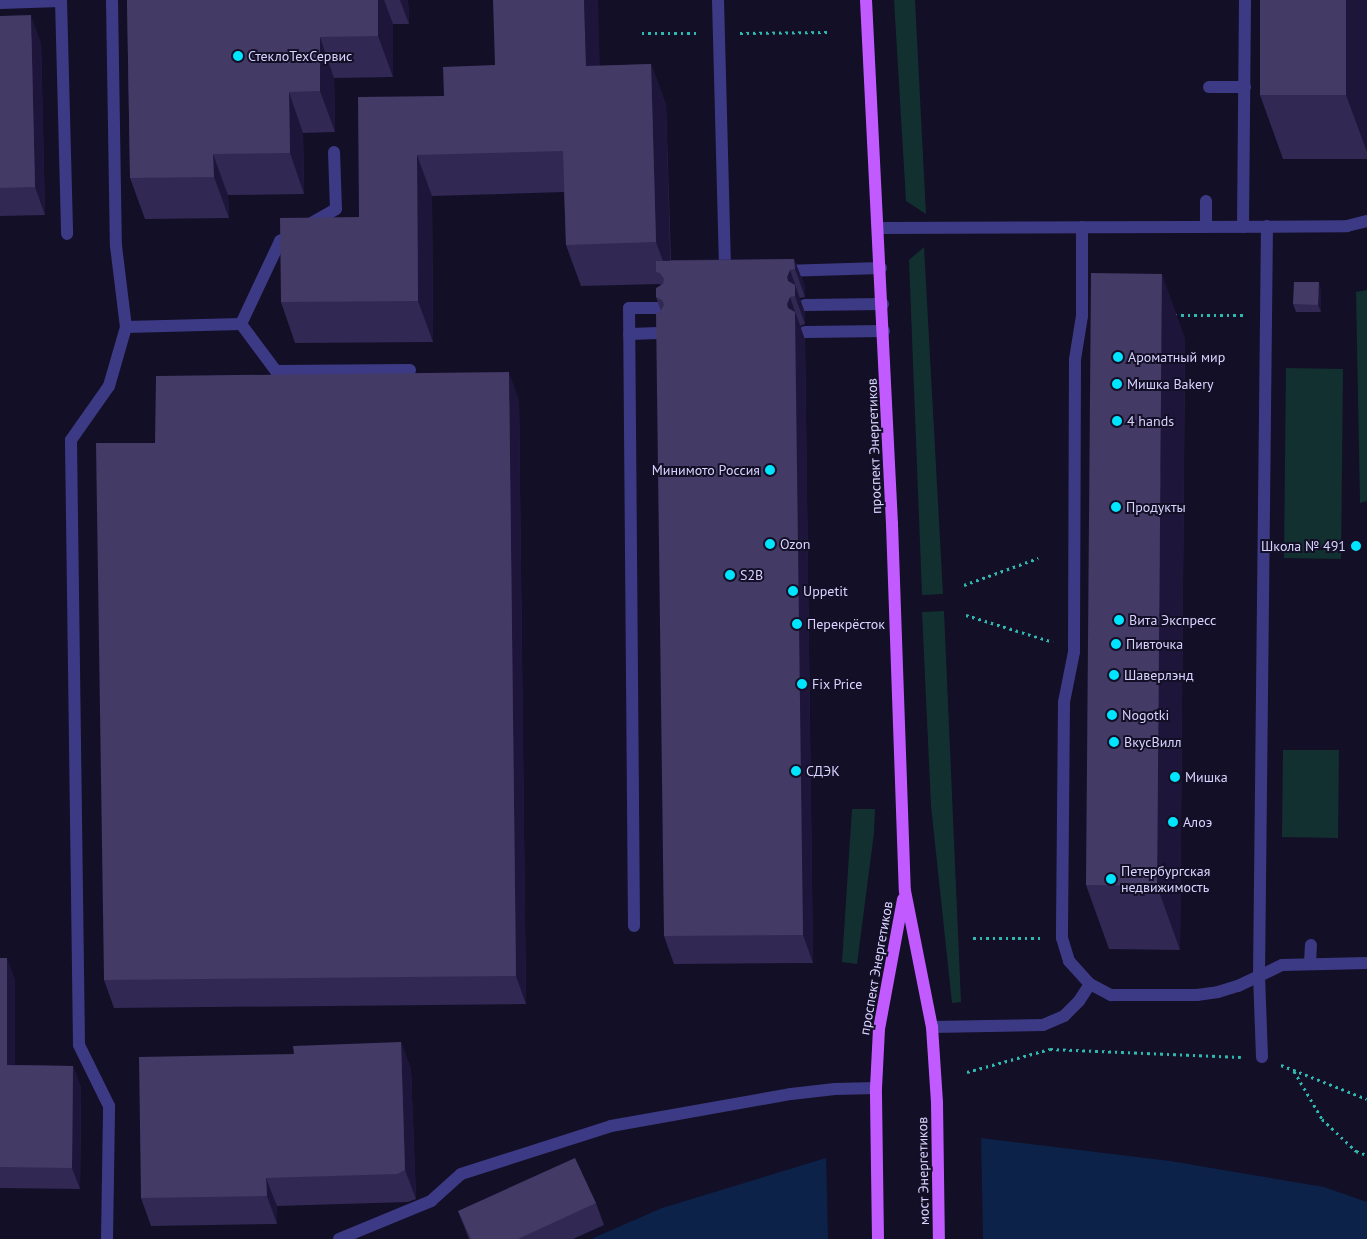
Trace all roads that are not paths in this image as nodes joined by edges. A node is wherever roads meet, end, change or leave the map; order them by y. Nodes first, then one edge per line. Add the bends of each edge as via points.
1 (112, 0) edge
2 (718, 0) edge
3 (866, 0) edge
4 (1245, 0) edge
5 (60, 1) edge
6 (0, 3) edge
7 (1209, 87) dead end
8 (1245, 87) junction
9 (334, 152) dead end
10 (1206, 201) dead end
11 (1367, 221) edge
12 (1267, 226) junction
13 (1082, 227) junction
14 (1206, 227) junction
15 (1243, 227) junction
16 (880, 228) junction
17 (67, 234) dead end
18 (881, 268) junction
19 (771, 271) edge
20 (743, 272) edge
21 (883, 304) junction
22 (805, 306) dead end
23 (666, 308) edge
24 (241, 324) junction
25 (126, 327) junction
26 (884, 331) junction
27 (805, 332) dead end
28 (666, 333) edge
29 (629, 334) junction
30 (410, 370) dead end
31 (905, 891) junction
32 (634, 926) dead end
33 (1311, 945) dead end
34 (1310, 963) junction
35 (1367, 963) edge
36 (1259, 976) junction
37 (1090, 984) junction
38 (932, 1027) junction
39 (1262, 1057) road end
40 (876, 1088) junction
41 (937, 1103) joint
42 (107, 1239) edge
43 (339, 1239) edge
44 (878, 1239) edge
45 (940, 1239) edge

1 - 25 lane via 116,246
2 - 20 lane via 725,272
3 - 16 main road, проспект Энергетиков
4 - 8 lane
5 - 6 lane
5 - 17 lane
7 - 8 lane
8 - 15 lane
9 - 24 lane via 336,209 280,241
10 - 14 lane
11 - 12 lane via 1347,226
12 - 15 lane
12 - 36 lane
13 - 14 lane
13 - 16 lane
13 - 37 lane via 1082,316 1075,359 1074,652 1064,702 1062,938 1069,960
14 - 15 lane
16 - 18 main road, проспект Энергетиков
18 - 19 lane
18 - 21 main road, проспект Энергетиков
21 - 22 lane
21 - 26 main road, проспект Энергетиков
23 - 29 lane via 629,308
24 - 25 lane
24 - 30 lane via 276,371
25 - 42 lane via 109,386 71,440 79,1045 109,1106
26 - 27 lane
26 - 31 main road, проспект Энергетиков
28 - 29 lane
29 - 32 lane
31 - 38 main road, проспект Энергетиков
31 - 40 main road, проспект Энергетиков via 879,1029
33 - 34 lane
34 - 35 lane
34 - 36 lane via 1282,966
36 - 37 lane via 1218,992 1196,995 1111,995
36 - 39 lane
37 - 38 lane via 1064,1016 1043,1025
38 - 41 main road, проспект Энергетиков
40 - 43 lane via 791,1094 610,1126 461,1174 431,1201
40 - 44 main road, проспект Энергетиков
41 - 45 main road, мост Энергетиков

